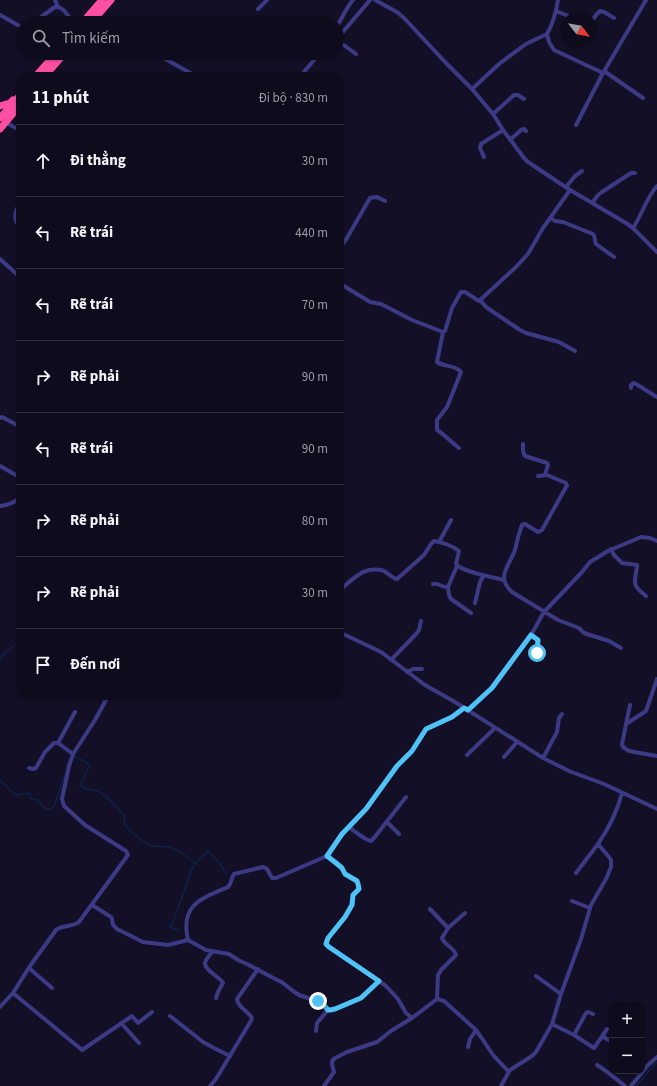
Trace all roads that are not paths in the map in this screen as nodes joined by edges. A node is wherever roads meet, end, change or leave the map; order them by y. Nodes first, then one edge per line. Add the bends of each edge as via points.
1 (55, 0) edge
2 (102, 0) edge
3 (111, 0) edge
4 (267, 0) edge
5 (353, 0) edge
6 (370, 0) edge
7 (375, 0) edge
8 (558, 0) edge
9 (646, 0) edge
10 (58, 7) junction
11 (258, 9) dead end
12 (556, 11) junction
13 (561, 13) edge
14 (597, 14) edge
15 (0, 15) edge
16 (42, 16) edge
17 (68, 16) edge
18 (88, 16) edge
19 (97, 16) edge
20 (343, 16) edge
21 (614, 18) dead end
22 (16, 24) edge
23 (344, 31) edge
24 (547, 34) junction
25 (344, 45) edge
26 (356, 54) dead end
27 (50, 60) edge
28 (59, 60) edge
29 (167, 60) edge
30 (314, 60) edge
31 (39, 72) edge
32 (48, 72) edge
33 (188, 72) edge
34 (304, 72) edge
35 (603, 72) junction
36 (472, 89) junction
37 (16, 98) edge
38 (643, 98) dead end
39 (524, 99) dead end
40 (16, 101) edge
41 (0, 106) edge
42 (16, 108) edge
43 (493, 114) junction
44 (3, 120) edge
45 (576, 125) dead end
46 (0, 128) edge
47 (16, 128) edge
48 (503, 130) junction
49 (526, 132) dead end
50 (510, 140) junction
51 (484, 157) dead end
52 (582, 171) dead end
53 (635, 173) dead end
54 (657, 186) edge
55 (568, 188) junction
56 (385, 201) dead end
57 (592, 203) junction
58 (550, 218) junction
59 (633, 228) junction
60 (344, 243) edge
61 (657, 252) edge
62 (614, 256) dead end
63 (0, 259) edge
64 (16, 273) edge
65 (344, 286) edge
66 (480, 300) junction
67 (443, 332) junction
68 (575, 351) dead end
69 (631, 388) dead end
70 (657, 397) edge
71 (0, 418) edge
72 (16, 424) edge
73 (523, 444) dead end
74 (459, 448) dead end
75 (0, 466) edge
76 (16, 475) edge
77 (545, 475) junction
78 (538, 476) dead end
79 (16, 501) edge
80 (0, 506) edge
81 (451, 520) dead end
82 (657, 541) edge
83 (439, 542) junction
84 (611, 549) junction
85 (457, 566) junction
86 (484, 575) junction
87 (504, 580) junction
88 (433, 584) dead end
89 (344, 587) edge
90 (448, 587) junction
91 (646, 596) dead end
92 (474, 603) dead end
93 (544, 612) junction
94 (471, 613) dead end
95 (421, 621) dead end
96 (344, 634) edge
97 (531, 635) junction
98 (621, 648) dead end
99 (537, 653) dead end
100 (391, 660) junction
101 (422, 669) dead end
102 (407, 672) junction
103 (657, 679) edge
104 (106, 700) edge
105 (630, 705) dead end
106 (466, 710) junction
107 (75, 712) dead end
108 (562, 714) dead end
109 (626, 725) junction
110 (495, 728) junction
111 (517, 742) junction
112 (58, 743) junction
113 (73, 754) junction
114 (467, 755) dead end
115 (657, 756) edge
116 (504, 757) dead end
117 (543, 758) junction
118 (29, 768) dead end
119 (622, 793) junction
120 (406, 797) dead end
121 (657, 809) edge
122 (387, 822) junction
123 (349, 827) junction
124 (399, 834) dead end
125 (598, 844) junction
126 (327, 856) junction
127 (576, 873) dead end
128 (572, 901) dead end
129 (92, 905) junction
130 (590, 908) junction
131 (430, 909) dead end
132 (465, 913) dead end
133 (448, 928) junction
134 (188, 940) junction
135 (212, 952) junction
136 (29, 968) junction
137 (258, 969) junction
138 (536, 976) dead end
139 (379, 981) junction
140 (52, 988) dead end
141 (13, 993) junction
142 (561, 994) junction
143 (216, 998) dead end
144 (437, 999) junction
145 (0, 1007) edge
146 (328, 1010) junction
147 (152, 1012) dead end
148 (593, 1014) dead end
149 (170, 1016) dead end
150 (412, 1018) junction
151 (121, 1023) junction
152 (552, 1024) junction
153 (607, 1029) dead end
154 (476, 1030) junction
155 (316, 1031) dead end
156 (574, 1035) junction
157 (602, 1036) junction
158 (609, 1040) edge
159 (139, 1043) dead end
160 (468, 1047) dead end
161 (230, 1056) junction
162 (657, 1057) edge
163 (597, 1065) dead end
164 (645, 1065) edge
165 (508, 1072) junction
166 (639, 1074) edge
167 (210, 1086) edge
168 (324, 1086) edge
169 (501, 1086) edge
170 (625, 1086) edge
171 (631, 1086) edge

1 - 10 street
2 - 18 highway
3 - 19 highway
4 - 11 street
5 - 20 street
6 - 23 street
7 - 36 street via 404,18
8 - 12 street
9 - 35 street
10 - 16 street
10 - 17 street
12 - 13 street
12 - 24 street
14 - 21 street via 600,11
15 - 22 street
24 - 35 street via 554,50
24 - 36 street via 526,44
25 - 26 street
27 - 31 highway
28 - 32 highway
29 - 33 street
30 - 34 street
35 - 38 street
35 - 45 street
36 - 43 street
37 - 41 highway
39 - 43 street via 514,95
40 - 44 highway
42 - 44 highway
43 - 48 street
44 - 46 highway
44 - 47 street
48 - 50 street
48 - 51 street via 481,144
49 - 50 street via 524,129 521,130
50 - 55 street via 528,162
52 - 55 street via 575,176
53 - 57 street via 602,192
54 - 59 street
55 - 57 street
55 - 58 street
56 - 60 street via 377,197 370,198
57 - 59 street
58 - 62 street via 593,234 596,244
58 - 66 street via 529,252
59 - 61 street
63 - 64 street
65 - 67 street via 370,302 381,304
66 - 67 street via 461,292
66 - 68 street via 486,307 526,334 559,342
67 - 74 street via 437,362 461,372 448,407 437,420 437,430
69 - 70 street via 631,385 636,384
71 - 72 street
73 - 77 street via 525,456 547,463
75 - 76 street
77 - 78 street
77 - 87 street via 566,483 566,488 542,530 538,532 525,524 522,525 515,550 506,567
79 - 80 street
81 - 83 street
82 - 84 street via 641,538
83 - 85 street via 459,551
83 - 89 street via 434,541 424,555 397,579 385,571 367,570
84 - 91 street via 622,563 637,565 635,585
84 - 93 street via 590,562
85 - 86 street
85 - 90 street
86 - 87 street
86 - 92 street
87 - 93 street via 511,590
88 - 90 street
90 - 94 street via 451,599
93 - 97 street
93 - 98 street via 579,628 584,633
95 - 100 street via 416,634
96 - 100 street via 381,652
97 - 99 street via 538,640
97 - 106 street via 492,688
100 - 102 street
101 - 102 street
102 - 106 street
103 - 109 street via 646,711
104 - 113 street
105 - 109 street
106 - 110 street
106 - 123 street via 426,729 412,751
107 - 112 street
108 - 117 street via 557,732
109 - 115 street via 622,744 624,748
110 - 111 street
110 - 114 street
111 - 116 street
111 - 117 street
112 - 113 street
112 - 118 street via 54,743 45,752 36,768
113 - 129 street via 63,804 85,825 128,854
117 - 119 street
119 - 121 street
119 - 125 street via 615,816
120 - 122 street
122 - 123 street via 371,841
122 - 124 street
123 - 126 street
125 - 127 street
125 - 130 street via 609,856 611,866
126 - 134 street via 276,878 272,878 263,867 234,874 228,887 203,898 190,908 186,928
126 - 139 street via 345,874 357,881 359,887 353,895 352,905 345,917 326,941 327,945
128 - 130 street
129 - 134 street via 111,918 117,929 143,942 168,945
129 - 136 street via 77,924 56,930
130 - 142 street
131 - 133 street
132 - 133 street
133 - 144 street via 443,940 456,955 438,975
134 - 135 street
135 - 137 street via 229,954
135 - 143 street via 205,966 223,983
136 - 140 street
136 - 141 street
137 - 146 street via 293,991 320,1002
137 - 161 street via 237,999 239,1006 252,1019
138 - 142 street
139 - 146 street via 361,998
139 - 150 street via 398,999
141 - 145 street
141 - 151 street via 82,1050
142 - 152 street
144 - 150 street
144 - 154 street via 444,1001
146 - 155 street via 317,1023
147 - 151 street via 138,1023 132,1016
148 - 156 street via 586,1013
149 - 161 street via 203,1042
150 - 168 street via 377,1042 335,1058 332,1064 334,1073
151 - 159 street
152 - 156 street
152 - 165 street via 536,1052
153 - 157 street
154 - 160 street
154 - 165 street
156 - 157 street via 594,1048
157 - 158 street
161 - 167 street
162 - 164 street
163 - 170 street
165 - 169 street
166 - 171 street

